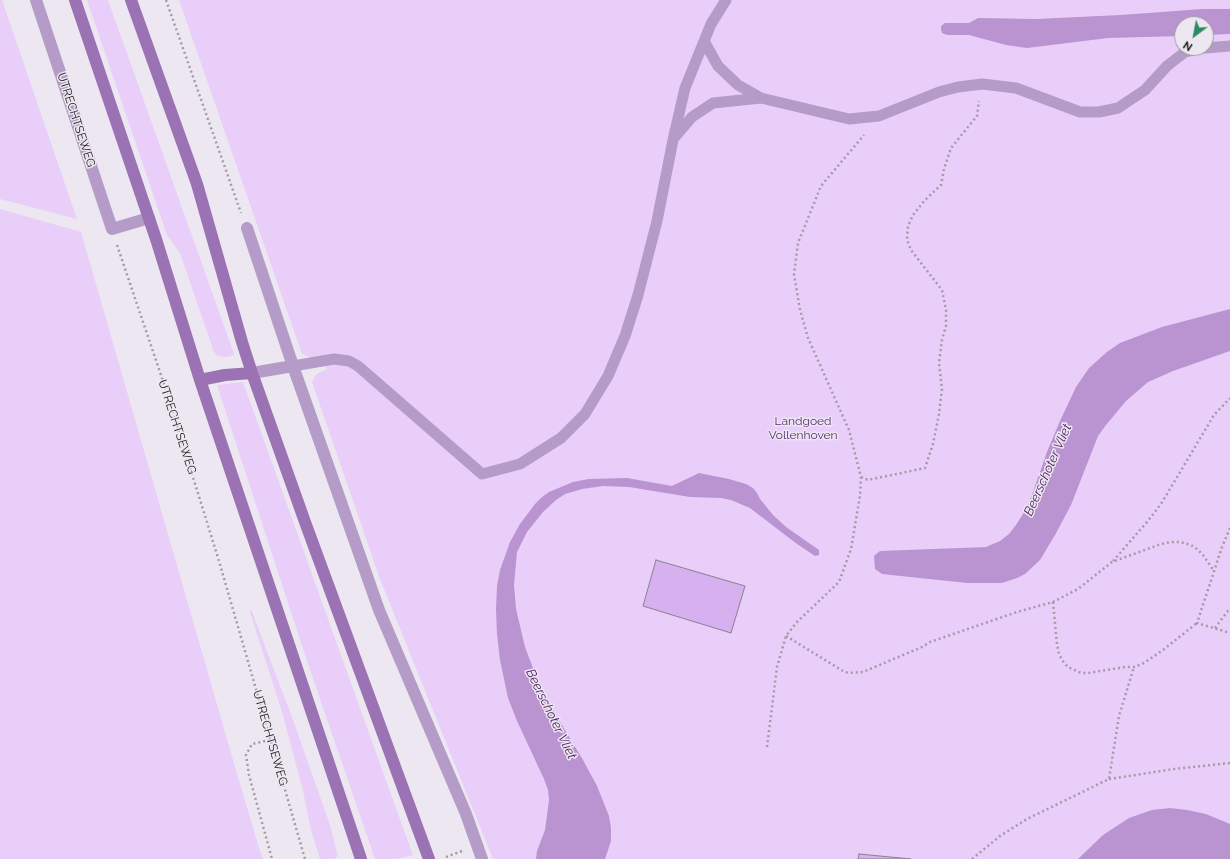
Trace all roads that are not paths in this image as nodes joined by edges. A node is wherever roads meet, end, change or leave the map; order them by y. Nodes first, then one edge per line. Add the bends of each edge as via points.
1 (36, 0) edge
2 (75, 0) edge
3 (131, 0) edge
4 (726, 0) edge
5 (704, 42) junction
6 (1230, 46) edge
7 (1214, 47) edge
8 (1180, 56) edge
9 (761, 98) junction
10 (673, 140) junction
11 (148, 218) junction
12 (247, 228) road end
13 (293, 366) junction
14 (252, 373) junction
15 (200, 380) junction
16 (361, 859) edge
17 (429, 859) edge
18 (482, 859) edge

1 - 11 street, UTRECHTSEWEG via 112,229
2 - 11 main road
3 - 14 main road via 197,184
4 - 5 lane via 711,24
5 - 9 lane via 718,66 738,85
5 - 10 lane via 685,88
6 - 7 lane
8 - 9 lane via 1145,90 1118,108 1100,112 1080,112 1016,88 982,84 939,92 879,116 848,120
9 - 10 lane via 713,103 692,117
10 - 13 lane via 657,221 638,295 625,336 608,376 585,414 561,438 520,464 482,474 358,366 349,361 334,359
11 - 15 main road
12 - 13 street
13 - 14 street
13 - 18 street via 379,610 466,814
14 - 15 main road
14 - 17 main road
15 - 16 main road

